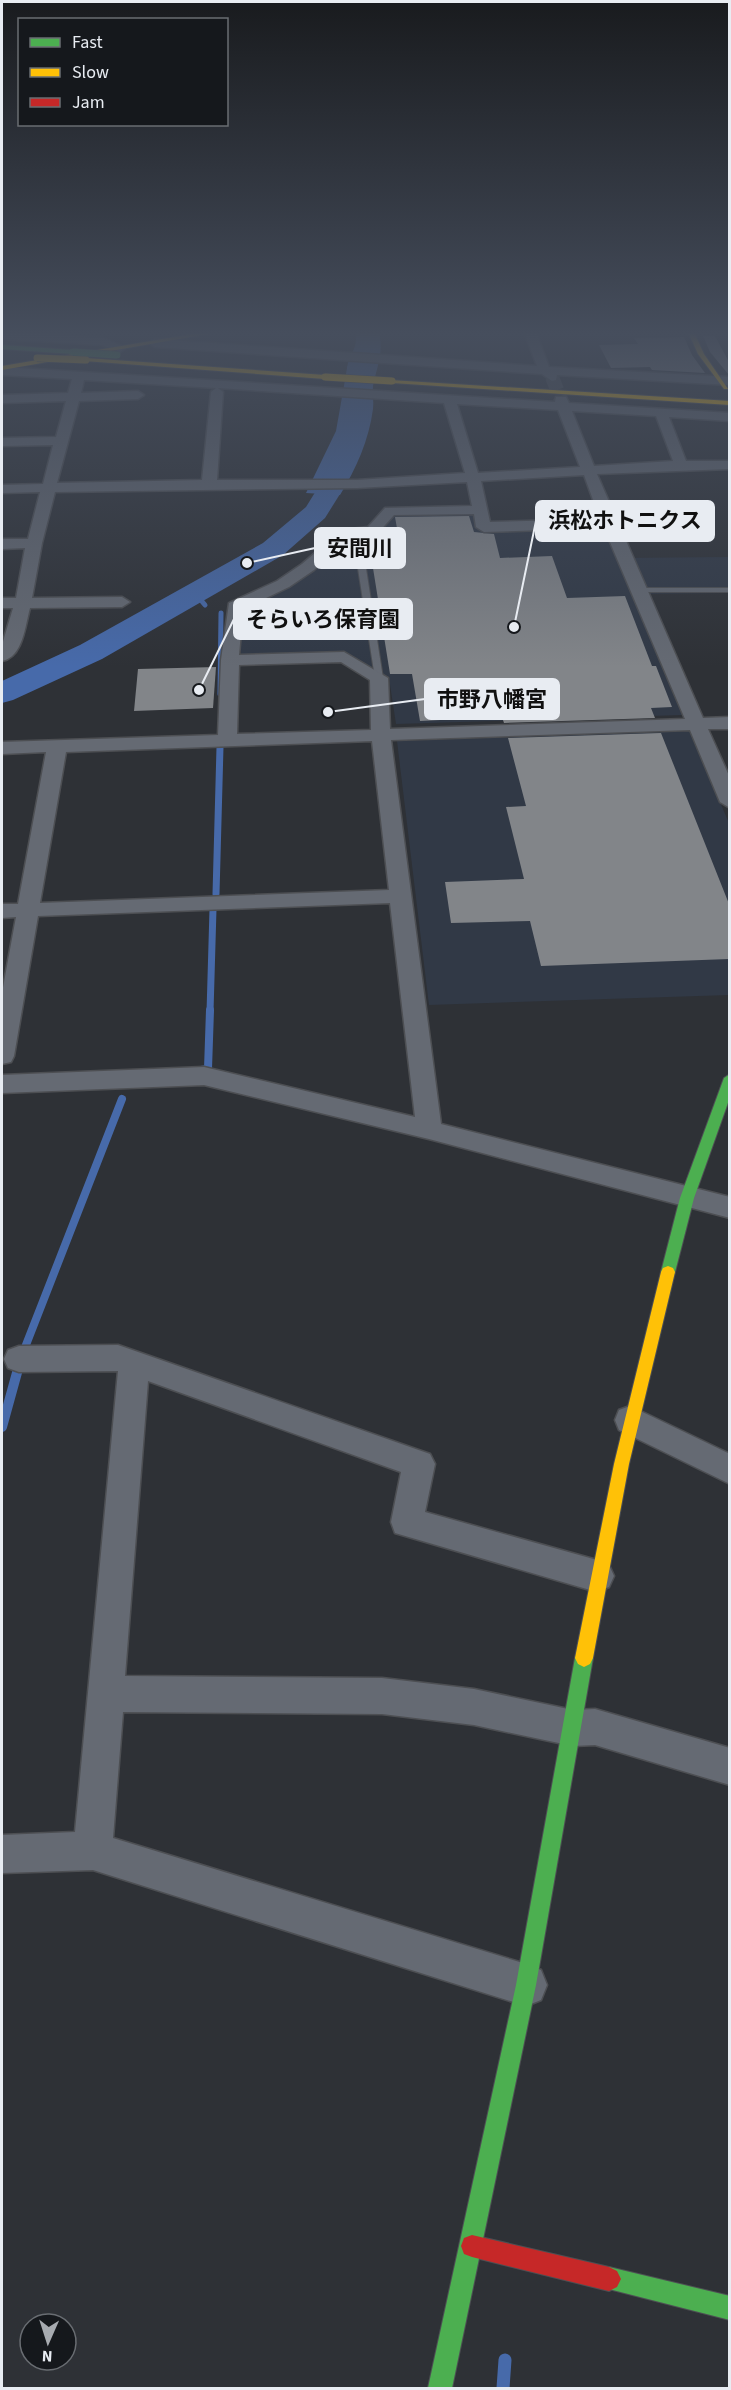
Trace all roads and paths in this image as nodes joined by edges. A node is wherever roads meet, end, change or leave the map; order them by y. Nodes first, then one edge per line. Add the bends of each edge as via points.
1 (59, 444) edge
2 (213, 444) edge
3 (463, 444) edge
4 (578, 444) edge
5 (673, 444) edge
6 (681, 465) junction
7 (729, 465) edge
8 (589, 470) junction
9 (473, 478) junction
10 (209, 484) junction
11 (48, 488) junction
12 (2, 489) edge
13 (478, 510) junction
14 (610, 523) junction
15 (360, 532) junction
16 (33, 543) junction
17 (2, 544) edge
18 (638, 590) junction
19 (729, 590) edge
20 (122, 602) dead end
21 (2, 603) edge
22 (23, 603) junction
23 (2, 656) edge
24 (230, 660) junction
25 (379, 678) junction
26 (729, 723) edge
27 (694, 724) junction
28 (381, 736) junction
29 (227, 740) junction
30 (57, 746) junction
31 (2, 748) edge
32 (729, 802) edge
33 (401, 896) junction
34 (28, 910) junction
35 (2, 911) edge
36 (2, 1056) edge
37 (2, 1084) edge
38 (728, 1084) edge
39 (429, 1130) junction
40 (687, 1198) junction
41 (729, 1208) edge
42 (19, 1359) dead end
43 (134, 1364) junction
44 (630, 1419) junction
45 (729, 1470) edge
46 (597, 1576) junction
47 (107, 1694) junction
48 (573, 1728) junction
49 (729, 1767) edge
50 (93, 1851) junction
51 (2, 1854) edge
52 (526, 1985) junction
53 (472, 2246) junction
54 (729, 2308) edge
55 (440, 2388) edge

1 - 11 street
2 - 10 street
3 - 9 street
4 - 8 street
5 - 6 street
6 - 7 street
6 - 8 street
8 - 9 street
8 - 14 street
9 - 10 street via 354,484
9 - 13 street
10 - 11 street
11 - 12 street
11 - 16 street
13 - 14 street via 484,527
13 - 15 street via 390,511 372,531
14 - 18 street
15 - 24 street via 347,533 283,584 235,607
15 - 25 lane
16 - 17 street
16 - 22 street
18 - 19 lane
18 - 27 street
20 - 22 street
21 - 22 street
22 - 23 street via 8,652
24 - 25 street via 344,657
24 - 29 street
25 - 28 street
26 - 27 street
27 - 28 street
27 - 32 street
28 - 29 street
28 - 33 street
29 - 30 street
30 - 31 street
30 - 34 street
33 - 34 street
33 - 39 street
34 - 35 street
34 - 36 street
37 - 39 street via 204,1076
38 - 40 main road
39 - 40 street
40 - 41 street
40 - 44 main road
42 - 43 street via 118,1358
43 - 46 street via 419,1464 408,1522
43 - 47 street
44 - 45 street
44 - 46 main road
46 - 48 main road
47 - 48 street via 382,1696 474,1707
47 - 50 street
48 - 49 street via 595,1727
48 - 52 main road
50 - 51 street
50 - 52 street
52 - 53 main road
53 - 54 main road
53 - 55 main road

